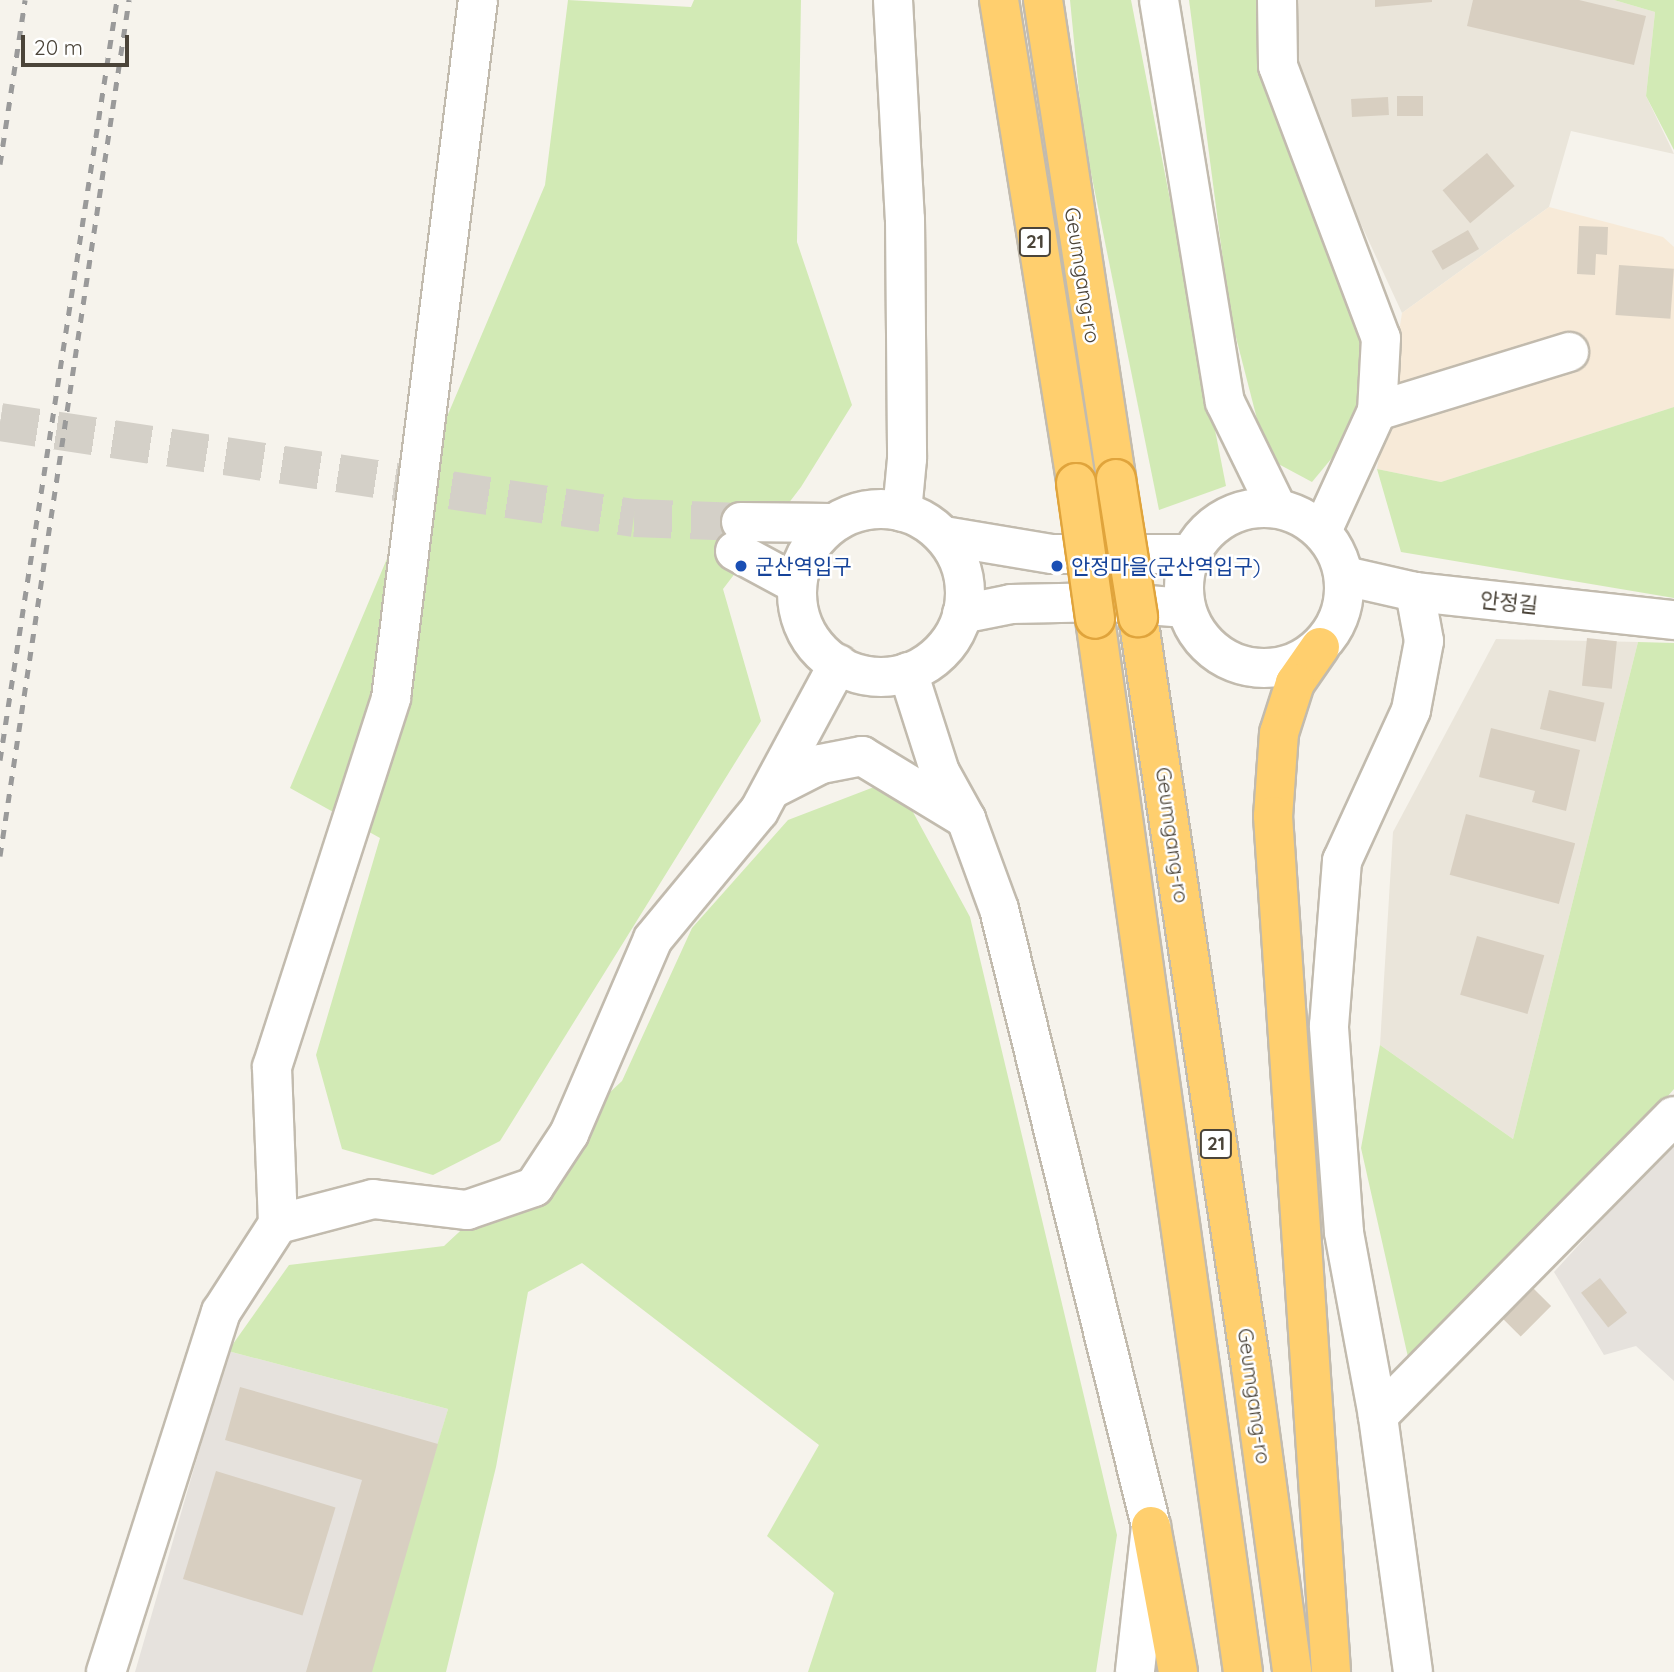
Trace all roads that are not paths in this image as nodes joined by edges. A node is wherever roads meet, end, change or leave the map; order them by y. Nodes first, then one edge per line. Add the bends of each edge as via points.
1 (478, 0) edge
2 (893, 0) edge
3 (999, 0) edge
4 (1043, 0) edge
5 (1159, 0) edge
6 (1277, 0) edge
7 (1569, 352) dead end
8 (1377, 411) junction
9 (1277, 508) junction
10 (902, 512) junction
11 (830, 523) junction
12 (1322, 531) junction
13 (944, 536) junction
14 (1191, 554) junction
15 (1345, 576) junction
16 (796, 584) junction
17 (1416, 592) junction
18 (1186, 608) junction
19 (962, 614) junction
20 (1674, 620) edge
21 (1320, 647) junction
22 (838, 664) junction
23 (908, 672) junction
24 (772, 789) junction
25 (965, 819) junction
26 (1674, 1116) edge
27 (278, 1224) junction
28 (1378, 1416) junction
29 (1150, 1526) junction
30 (106, 1672) edge
31 (1135, 1672) edge
32 (1178, 1672) edge
33 (1243, 1672) edge
34 (1292, 1672) edge
35 (1331, 1672) edge
36 (1413, 1672) edge

1 - 27 street via 391,698 272,1067
2 - 10 street via 905,219 907,459
3 - 33 highway, Geumgang-ro / 21, bridge via 1096,619
4 - 34 highway, Geumgang-ro / 21, bridge via 1251,1367
5 - 9 street via 1225,402
6 - 8 street via 1278,66 1381,338
7 - 8 street
8 - 12 street
9 - 12 street via 1301,516
9 - 14 street via 1251,508 1226,517 1205,533
10 - 11 street via 868,509
10 - 13 street via 922,519
11 - 16 street via 803,557
11 - 16 street via 738,536
12 - 15 street via 1337,552
13 - 14 street via 1052,554
13 - 19 street via 958,559 965,587
14 - 18 street via 1184,581
15 - 17 street, 안정길
15 - 21 street via 1340,614
16 - 22 street via 809,638
17 - 20 street, 안정길
17 - 28 street via 1424,641 1411,710 1342,861 1329,1026 1344,1232
18 - 19 street via 1109,602 1011,604
18 - 21 street via 1198,634 1217,654 1242,666 1270,669 1297,662
19 - 23 street via 951,639 933,662
21 - 35 highway via 1295,683 1279,733 1273,816
22 - 23 street via 880,677
22 - 24 street
23 - 25 street via 940,772
24 - 25 street via 821,764 862,757
24 - 27 street via 653,939 569,1134 534,1188 467,1210 373,1199
25 - 29 street via 999,909
26 - 28 street
27 - 30 street via 220,1312
28 - 36 street
29 - 31 street
29 - 32 highway

